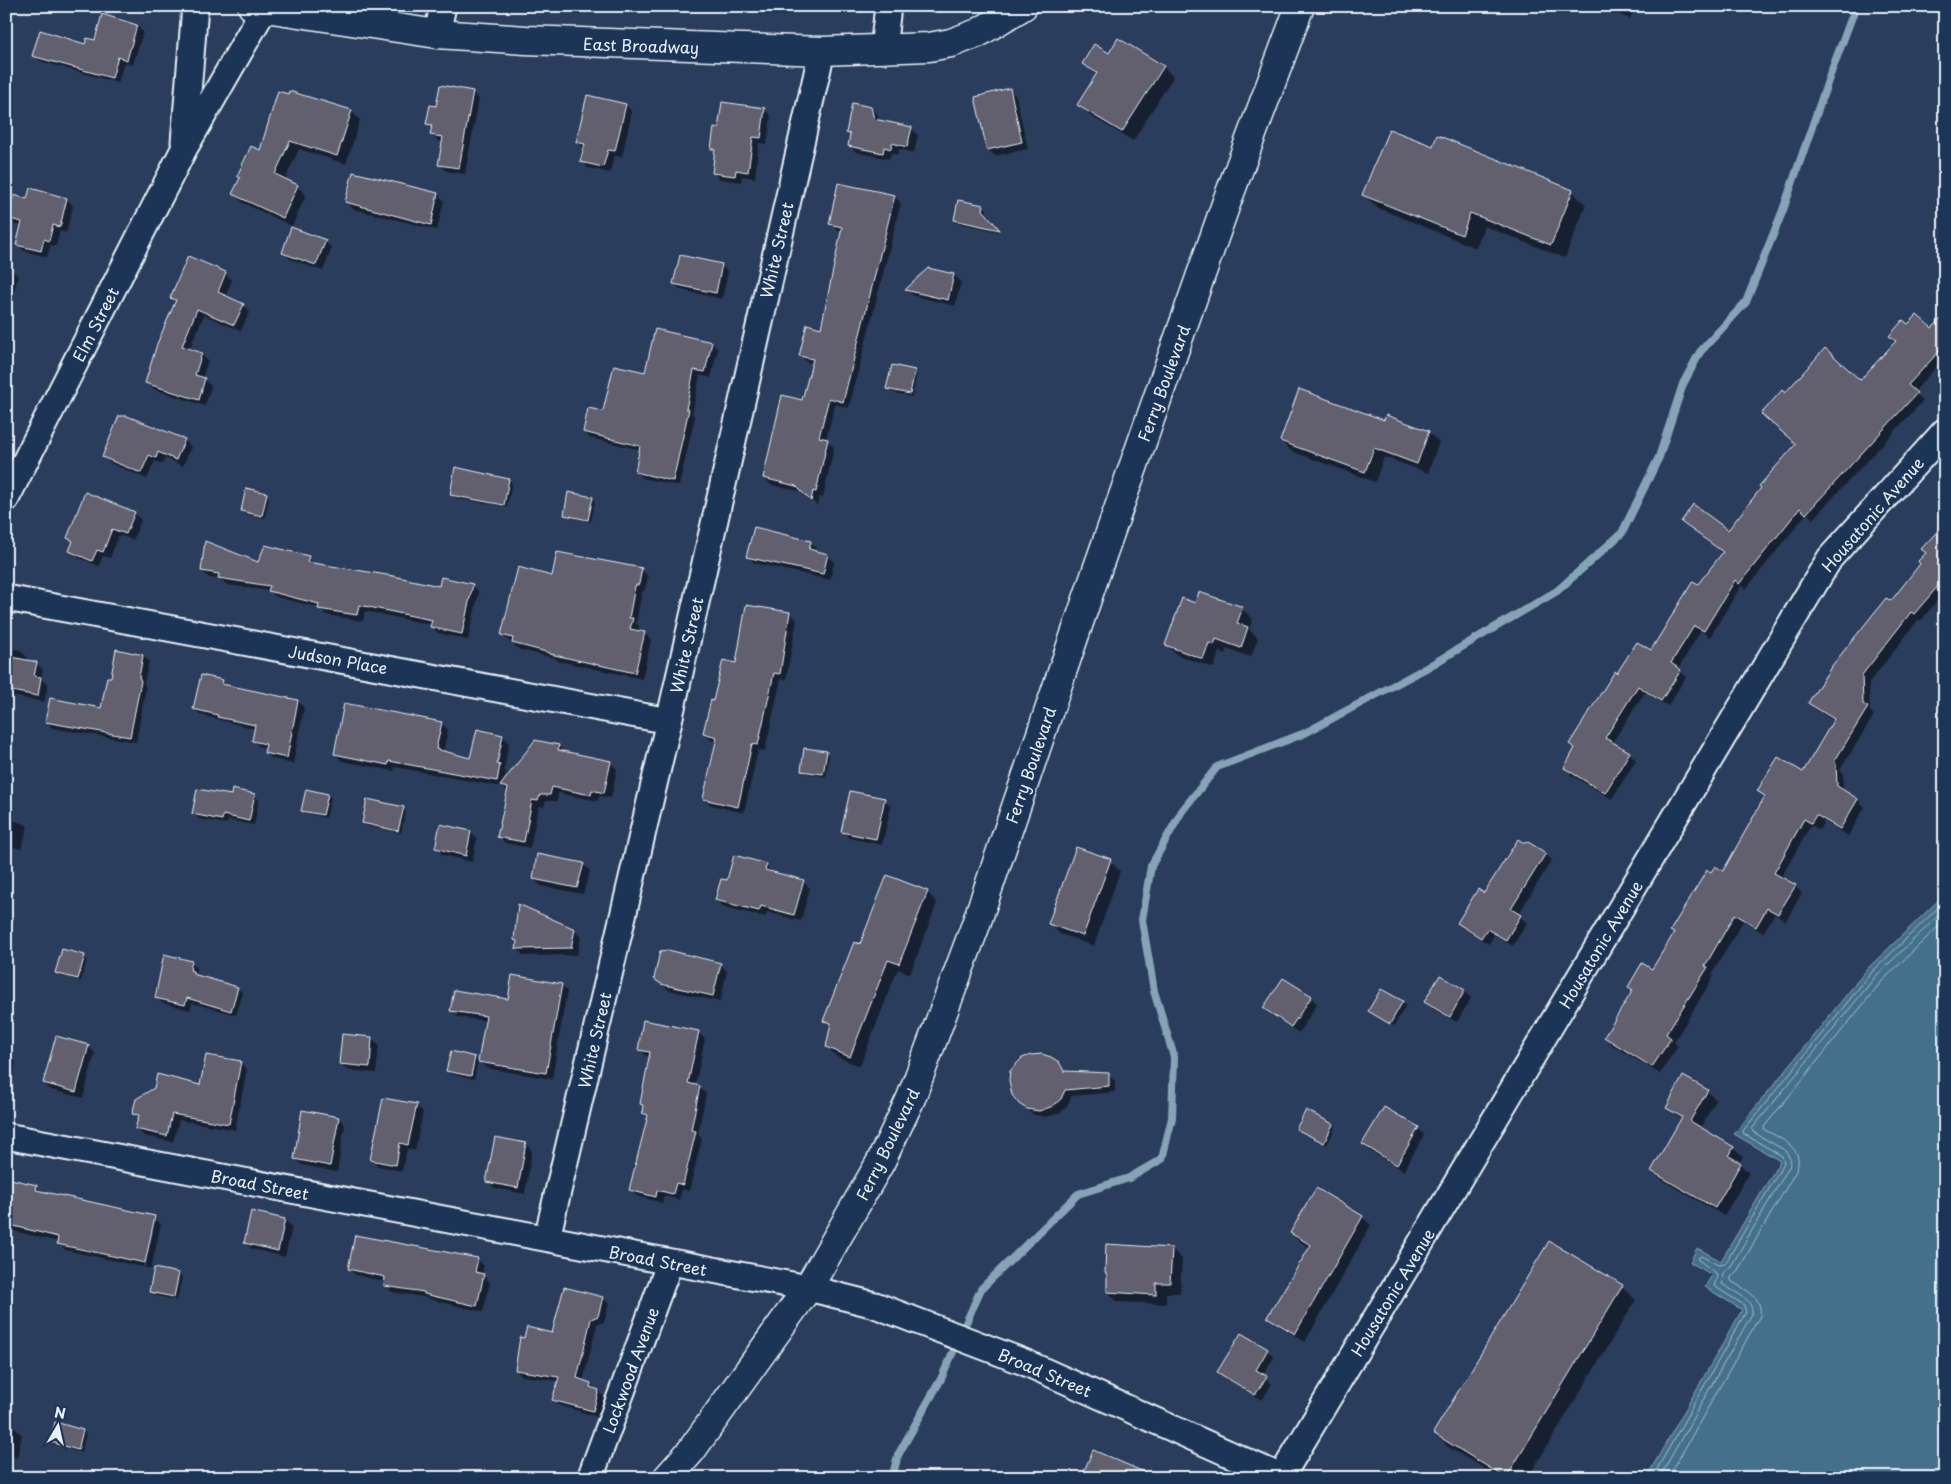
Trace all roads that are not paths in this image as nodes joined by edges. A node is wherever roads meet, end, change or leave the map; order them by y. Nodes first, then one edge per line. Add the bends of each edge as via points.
1 (195, 6) edge
2 (443, 6) edge
3 (888, 6) edge
4 (1023, 6) edge
5 (1300, 6) edge
6 (258, 8) edge
7 (437, 34) junction
8 (883, 50) junction
9 (822, 51) junction
10 (184, 149) junction
11 (1945, 431) edge
12 (6, 499) edge
13 (6, 598) edge
14 (669, 721) junction
15 (6, 1136) edge
16 (547, 1238) junction
17 (670, 1262) junction
18 (808, 1288) junction
19 (1281, 1477) edge
20 (590, 1478) edge
21 (667, 1478) edge

1 - 10 street, Elm Street
2 - 7 street
3 - 8 street
4 - 8 main road, East Broadway via 978,34 951,43
5 - 18 main road, Ferry Boulevard via 1227,201 975,927 911,1098 880,1163
6 - 7 main road, East Broadway
6 - 10 street, Elm Street
7 - 9 main road, East Broadway
8 - 9 main road, East Broadway
9 - 14 street, White Street
10 - 12 street, Elm Street
11 - 19 street, Housatonic Avenue via 1830,558
13 - 14 street, Judson Place
14 - 16 street, White Street
15 - 16 street, Broad Street
16 - 17 street, Broad Street
17 - 18 street, Broad Street
17 - 20 street, Lockwood Avenue
18 - 19 street, Broad Street via 875,1305 1024,1362
18 - 21 main road, Ferry Boulevard via 691,1450

